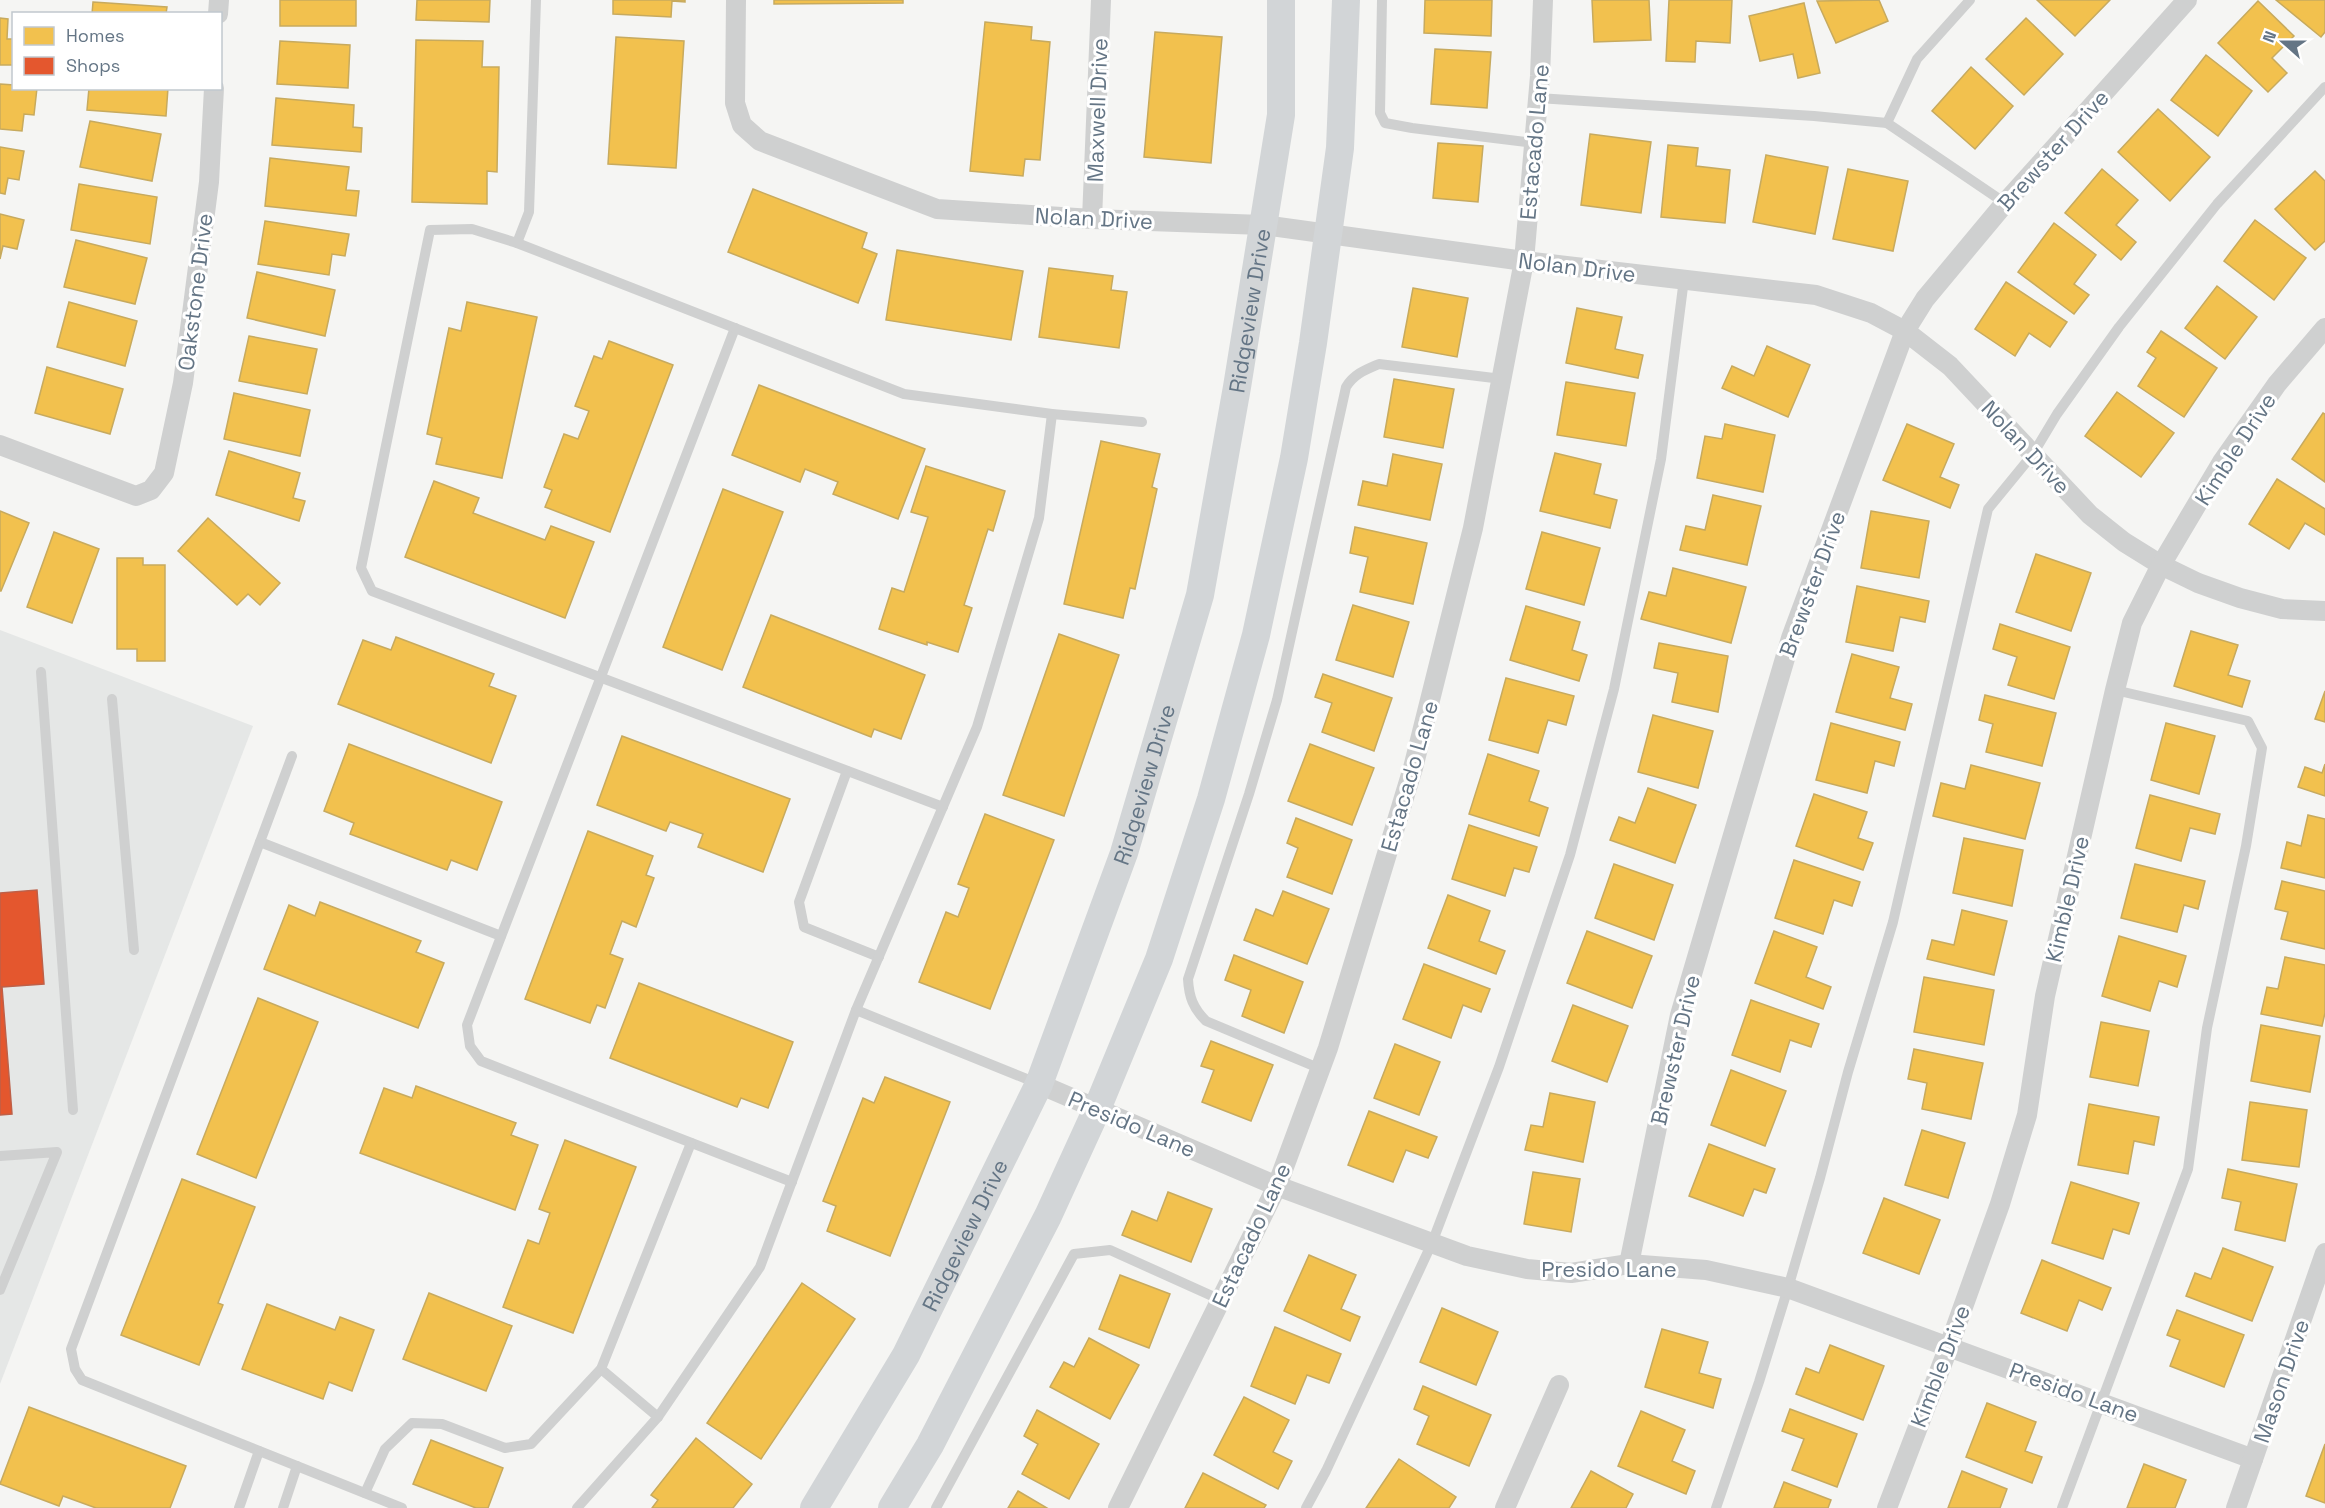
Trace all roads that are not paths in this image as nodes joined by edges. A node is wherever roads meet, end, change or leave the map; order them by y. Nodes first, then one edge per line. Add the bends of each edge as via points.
1 (536, 0) edge
2 (736, 0) edge
3 (1101, 0) edge
4 (1281, 0) edge
5 (1346, 0) edge
6 (1382, 0) edge
7 (1543, 0) edge
8 (1970, 0) edge
9 (2187, 0) edge
10 (2325, 87) edge
11 (214, 90) edge
12 (1538, 98) junction
13 (1887, 123) junction
14 (1534, 143) junction
15 (2004, 203) junction
16 (1092, 219) junction
17 (1263, 225) junction
18 (1328, 235) junction
19 (517, 243) junction
20 (1524, 261) junction
21 (1684, 279) junction
22 (2325, 327) edge
23 (735, 328) junction
24 (1905, 331) junction
25 (1502, 378) junction
26 (1052, 414) junction
27 (1142, 422) dead end
28 (0, 445) edge
29 (2033, 454) junction
30 (2162, 565) junction
31 (2325, 611) edge
32 (41, 672) dead end
33 (600, 678) junction
34 (2115, 690) junction
35 (112, 699) dead end
36 (292, 756) dead end
37 (847, 771) junction
38 (943, 807) junction
39 (260, 842) junction
40 (501, 936) junction
41 (134, 950) dead end
42 (879, 957) junction
43 (856, 1010) junction
44 (1321, 1069) junction
45 (1039, 1084) junction
46 (1097, 1109) junction
47 (73, 1110) dead end
48 (692, 1143) junction
49 (0, 1156) edge
50 (792, 1182) junction
51 (1277, 1186) junction
52 (1432, 1243) junction
53 (2325, 1253) edge
54 (1629, 1264) junction
55 (1788, 1288) junction
56 (0, 1290) edge
57 (1221, 1300) junction
58 (1949, 1346) junction
59 (601, 1369) junction
60 (1559, 1385) dead end
61 (2101, 1402) junction
62 (658, 1417) junction
63 (259, 1451) junction
64 (2253, 1459) junction
65 (297, 1466) junction
66 (365, 1493) junction
67 (239, 1508) edge
68 (283, 1508) edge
69 (402, 1508) edge
70 (577, 1508) edge
71 (814, 1508) edge
72 (892, 1508) edge
73 (936, 1508) edge
74 (1118, 1508) edge
75 (1306, 1508) edge
76 (1505, 1508) edge
77 (1716, 1508) edge
78 (1887, 1508) edge
79 (2062, 1508) edge
80 (2236, 1508) edge

1 - 19 lane via 529,212
2 - 16 street, Nolan Drive via 735,103 742,125 760,141 938,209
3 - 16 street, Maxwell Drive
4 - 17 main road, Ridgeview Drive via 1281,115
5 - 18 main road via 1340,148
6 - 14 lane via 1380,112 1384,123
7 - 12 street, Estacado Lane
8 - 13 lane via 1917,59
9 - 15 street, Brewster Drive
10 - 29 lane via 2217,204 2118,327
11 - 28 street, Oakstone Drive via 209,182 183,383 164,472 151,490 136,496
12 - 13 lane
12 - 14 street, Estacado Lane
13 - 15 lane
14 - 20 street, Estacado Lane
15 - 24 street, Brewster Drive via 1925,299
16 - 17 street, Nolan Drive
17 - 18 street, Nolan Drive
17 - 45 main road, Ridgeview Drive via 1200,594 1124,853
18 - 20 street, Nolan Drive
18 - 46 main road via 1294,458 1256,635 1211,799 1162,949
19 - 23 lane
19 - 33 lane via 472,229 430,230 361,568 372,591
20 - 21 street, Nolan Drive
20 - 25 street, Estacado Lane
21 - 24 street, Nolan Drive via 1816,296 1871,313
21 - 52 lane via 1661,459 1611,700 1566,867 1499,1067
22 - 30 street, Kimble Drive via 2277,384 2222,462
23 - 26 lane via 904,394
23 - 33 lane
24 - 29 street, Nolan Drive via 1950,366
24 - 54 street, Brewster Drive via 1784,660 1680,1015
25 - 44 street, Estacado Lane via 1473,528 1413,768
25 - 44 lane via 1379,364 1356,375 1346,387 1277,700 1188,979 1191,1002 1206,1021
26 - 27 lane
26 - 38 lane via 1039,518 977,727
29 - 30 street, Nolan Drive via 2090,515
29 - 55 lane via 1988,509 1893,922
30 - 31 street, Nolan Drive via 2198,584 2240,598 2282,609
30 - 34 street, Kimble Drive via 2132,623
32 - 47 lane
33 - 37 lane
33 - 40 lane
34 - 58 street, Kimble Drive via 2045,996 2027,1115
34 - 61 lane via 2248,722 2262,748 2247,846 2207,1028 2188,1169
35 - 41 lane
36 - 39 lane
37 - 38 lane
37 - 42 lane via 799,902 804,927
38 - 42 lane
39 - 40 lane
39 - 63 lane via 71,1349 82,1380
40 - 48 lane via 467,1025 470,1046 481,1060
42 - 43 lane
43 - 45 lane
43 - 50 lane
44 - 51 street, Estacado Lane
45 - 46 street, Presido Lane
45 - 71 main road, Ridgeview Drive via 906,1355
46 - 51 street, Presido Lane
46 - 72 main road via 1043,1226 930,1445
48 - 50 lane
48 - 59 lane
49 - 56 lane via 57,1152
50 - 62 lane via 760,1267
51 - 52 street, Presido Lane
51 - 57 street, Estacado Lane
52 - 54 street, Presido Lane via 1467,1256 1527,1269 1571,1273
52 - 75 lane
53 - 64 street, Mason Drive
54 - 55 street, Presido Lane via 1706,1270
55 - 58 street, Presido Lane
55 - 77 lane
57 - 73 lane via 1110,1250 1074,1254
57 - 74 street, Estacado Lane
58 - 61 street, Presido Lane
58 - 78 street, Kimble Drive
59 - 62 lane
59 - 66 lane via 531,1444 505,1448 442,1424 412,1423 385,1449
60 - 76 street
61 - 64 street, Presido Lane
61 - 79 lane
62 - 70 lane
63 - 65 lane
63 - 67 lane
64 - 80 street, Mason Drive
65 - 66 lane
65 - 68 lane
66 - 69 lane

